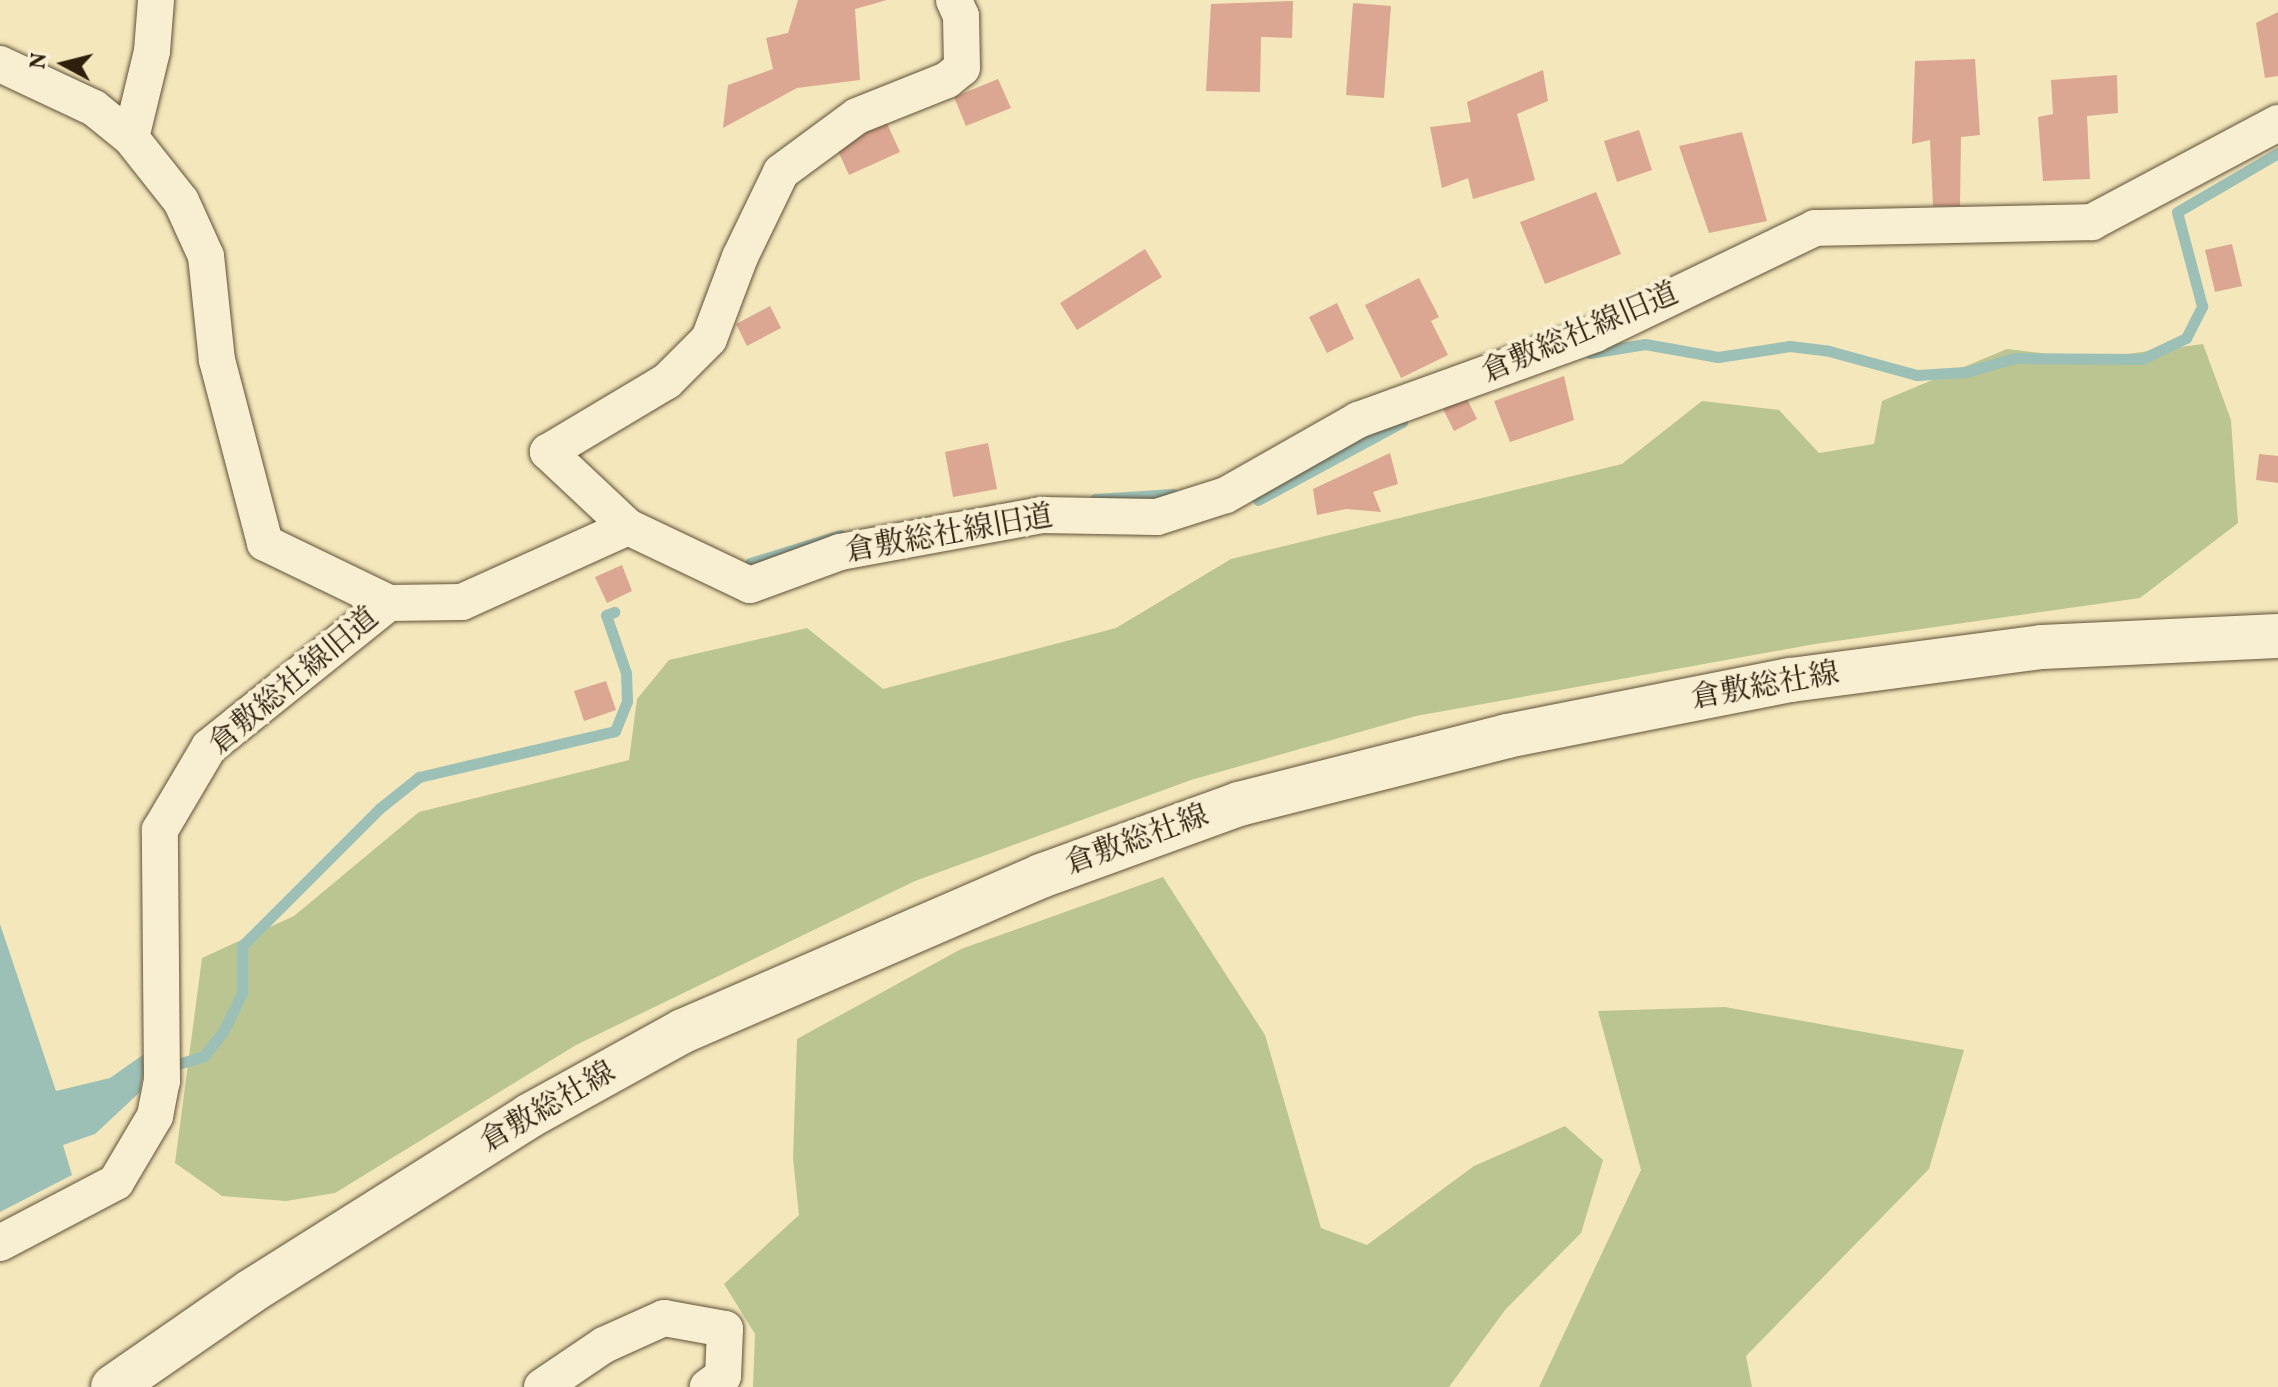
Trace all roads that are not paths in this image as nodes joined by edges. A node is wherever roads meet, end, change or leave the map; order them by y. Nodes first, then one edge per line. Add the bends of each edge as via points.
1 (156, 0) edge
2 (954, 0) edge
3 (0, 64) edge
4 (2278, 123) edge
5 (131, 138) junction
6 (628, 527) junction
7 (389, 603) junction
8 (2278, 636) edge
9 (0, 1243) edge
10 (113, 1387) edge
11 (542, 1387) edge
12 (708, 1387) edge

1 - 5 street via 152,51
2 - 6 street via 961,16 962,68 947,80 857,116 781,172 709,339 667,381 548,452
3 - 5 street via 94,108
4 - 6 street, 倉敷総社線旧道 via 2092,222 1815,228 1595,334 1358,420 1226,495 1157,517 1041,515 840,552 750,585
5 - 7 street via 181,201 206,256 217,360 265,543
6 - 7 street, 倉敷総社線旧道 via 462,602
7 - 9 street, 倉敷総社線旧道 via 209,747 160,830 162,1065 155,1116 116,1182
8 - 10 main road, 倉敷総社線 via 2042,647 1791,680 1507,736 1239,804 1027,882 683,1031 529,1116 250,1292
11 - 12 street via 604,1345 664,1318 725,1329 723,1376

